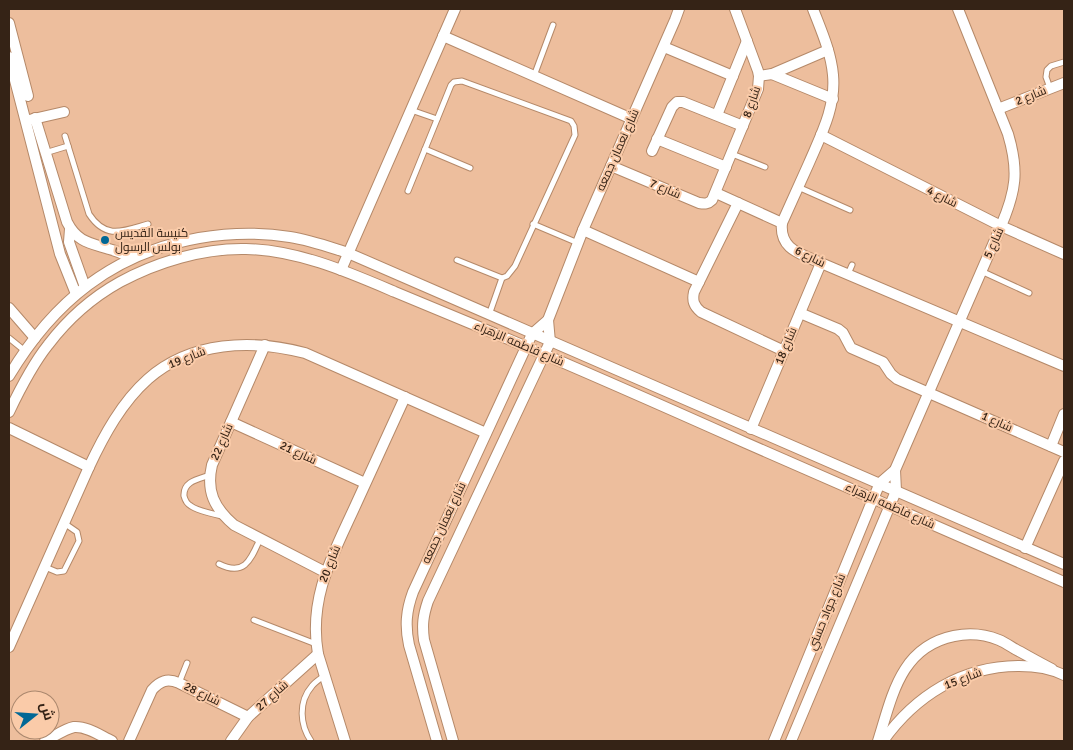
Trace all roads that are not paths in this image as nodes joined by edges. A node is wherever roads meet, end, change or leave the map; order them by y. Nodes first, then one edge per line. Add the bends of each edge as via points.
1 (455, 9) edge
2 (679, 9) edge
3 (735, 9) edge
4 (814, 9) edge
5 (958, 9) edge
6 (9, 23) edge
7 (553, 25) dead end
8 (443, 36) junction
9 (747, 41) junction
10 (664, 47) junction
11 (828, 50) junction
12 (9, 57) edge
13 (1064, 62) edge
14 (772, 74) junction
15 (534, 76) junction
16 (733, 76) junction
17 (759, 76) junction
18 (1064, 83) edge
19 (1050, 88) junction
20 (28, 96) dead end
21 (833, 99) junction
22 (998, 109) junction
23 (411, 110) junction
24 (64, 112) dead end
25 (717, 115) junction
26 (437, 119) junction
27 (632, 119) junction
28 (30, 120) junction
29 (743, 126) junction
30 (821, 135) junction
31 (65, 136) dead end
32 (657, 138) junction
33 (68, 146) junction
34 (425, 149) junction
35 (652, 151) dead end
36 (45, 153) junction
37 (732, 154) junction
38 (611, 166) junction
39 (726, 167) junction
40 (765, 167) dead end
41 (470, 168) dead end
42 (798, 187) junction
43 (408, 191) dead end
44 (716, 193) junction
45 (738, 203) junction
46 (850, 210) dead end
47 (782, 223) junction
48 (148, 224) dead end
49 (533, 224) junction
50 (1001, 226) junction
51 (70, 229) junction
52 (583, 230) junction
53 (578, 243) junction
54 (348, 253) junction
55 (1064, 254) edge
56 (131, 258) junction
57 (457, 260) dead end
58 (821, 263) junction
59 (341, 270) junction
60 (981, 271) junction
61 (502, 278) junction
62 (699, 282) junction
63 (85, 287) junction
64 (1029, 293) dead end
65 (76, 294) junction
66 (9, 308) edge
67 (800, 313) junction
68 (489, 315) junction
69 (548, 320) junction
70 (960, 321) junction
71 (532, 334) junction
72 (9, 338) edge
73 (34, 338) junction
74 (550, 342) junction
75 (266, 345) junction
76 (526, 346) junction
77 (25, 351) junction
78 (784, 351) junction
79 (544, 354) junction
80 (1064, 366) edge
81 (9, 376) edge
82 (929, 392) junction
83 (405, 397) junction
84 (9, 412) edge
85 (1064, 414) edge
86 (231, 422) junction
87 (9, 428) edge
88 (751, 428) junction
89 (486, 433) junction
90 (1051, 446) junction
91 (1064, 452) edge
92 (1064, 462) edge
93 (470, 466) junction
94 (89, 467) junction
95 (895, 470) junction
96 (489, 472) junction
97 (210, 475) junction
98 (366, 483) junction
99 (880, 484) junction
100 (896, 490) junction
101 (873, 499) junction
102 (890, 506) junction
103 (451, 509) junction
104 (469, 513) junction
105 (225, 517) junction
106 (64, 523) junction
107 (260, 538) junction
108 (1025, 548) junction
109 (219, 564) dead end
110 (1064, 564) edge
111 (45, 567) junction
112 (325, 572) junction
113 (1064, 582) edge
114 (254, 620) dead end
115 (9, 647) edge
116 (317, 649) junction
117 (187, 663) dead end
118 (1052, 669) junction
119 (324, 675) junction
120 (1064, 675) edge
121 (179, 683) junction
122 (248, 717) junction
123 (45, 741) edge
124 (112, 741) edge
125 (129, 741) edge
126 (231, 741) edge
127 (311, 741) edge
128 (346, 741) edge
129 (437, 741) edge
130 (453, 741) edge
131 (774, 741) edge
132 (791, 741) edge
133 (878, 741) edge
134 (883, 741) edge

1 - 8 street
2 - 10 street, شارع نعمان جمعه
3 - 9 street, شارع 8
4 - 11 street
5 - 22 street, شارع 5
6 - 20 street
7 - 15 lane
8 - 15 street
8 - 23 street
9 - 16 street
9 - 17 street, شارع 8
10 - 16 street
10 - 27 street, شارع نعمان جمعه
11 - 14 street
11 - 21 street via 833,74
12 - 28 street
13 - 19 lane via 1047,70
14 - 17 street
14 - 21 street
15 - 27 street
16 - 25 street
17 - 29 street, شارع 8 via 758,89
18 - 19 street, شارع 2
19 - 22 street, شارع 2
21 - 30 street
22 - 50 street, شارع 5 via 1012,148 1015,178
23 - 26 lane
23 - 54 street
24 - 28 street
25 - 29 street
25 - 32 street via 677,102
26 - 34 lane
26 - 49 lane via 451,85 462,81 571,121 575,135
27 - 38 street, شارع نعمان جمعه
28 - 36 street
28 - 65 street via 60,254
29 - 37 street, شارع 8
30 - 42 street
30 - 50 street, شارع 4
31 - 33 lane
32 - 35 street
32 - 39 street
33 - 36 lane
33 - 48 lane via 88,214 94,223 112,232
34 - 41 lane
34 - 43 lane
36 - 51 street
37 - 39 street, شارع 8
37 - 40 lane
38 - 44 street, شارع 7 via 699,203 708,203
38 - 52 street, شارع نعمان جمعه
39 - 44 street, شارع 8
42 - 46 lane
42 - 47 street
44 - 45 street
45 - 47 street
45 - 62 street
47 - 58 street, شارع 6 via 781,231 787,245
49 - 53 lane
49 - 61 lane via 515,266
50 - 55 street, شارع 4
50 - 60 street, شارع 5
51 - 56 street via 80,239
51 - 63 street via 69,242
52 - 53 street, شارع نعمان جمعه
52 - 62 street
53 - 69 street, شارع نعمان جمعه
54 - 56 street, شارع فاطمه الزهراء via 290,237 242,234 170,244
54 - 59 street
54 - 68 street, شارع فاطمه الزهراء
56 - 63 street, شارع فاطمه الزهراء
57 - 61 lane
58 - 67 street, شارع 18
58 - 70 street, شارع 6 via 850,269
59 - 76 street, شارع فاطمه الزهراء
59 - 84 street, شارع فاطمه الزهراء via 295,256 246,249 189,256 145,271 118,283 63,327 34,365
60 - 64 lane
60 - 70 street, شارع 5
61 - 68 lane
62 - 78 street via 693,297 696,308
63 - 65 street, شارع فاطمه الزهراء
65 - 73 street, شارع فاطمه الزهراء
66 - 73 street
67 - 78 street, شارع 18
67 - 82 street, شارع 1 via 838,328 852,348 883,362 897,379
68 - 71 street, شارع فاطمه الزهراء
69 - 71 street, شارع نعمان جمعه
69 - 74 street, شارع نعمان جمعه
70 - 80 street, شارع 6
70 - 82 street, شارع 5
71 - 74 street, شارع فاطمه الزهراء
71 - 76 street, شارع نعمان جمعه
72 - 77 lane
73 - 77 street, شارع فاطمه الزهراء
74 - 79 street, شارع نعمان جمعه
74 - 88 street, شارع فاطمه الزهراء
75 - 83 street, شارع 19 via 305,353
75 - 86 street, شارع 22
75 - 94 street, شارع 19 via 210,348 169,364 148,379 115,419
76 - 79 street, شارع فاطمه الزهراء
76 - 89 street, شارع نعمان جمعه
77 - 81 street, شارع فاطمه الزهراء
78 - 88 street, شارع 18
79 - 96 street, شارع نعمان جمعه
79 - 101 street, شارع فاطمه الزهراء
82 - 90 street, شارع 1
82 - 95 street, شارع 5
83 - 89 street, شارع 19
83 - 98 street, شارع 20
85 - 90 street
86 - 97 street, شارع 22
86 - 98 street, شارع 21
87 - 94 street
88 - 99 street, شارع فاطمه الزهراء
89 - 93 street, شارع نعمان جمعه
90 - 91 street, شارع 1
92 - 108 street
93 - 96 street
93 - 103 street, شارع نعمان جمعه
94 - 106 street, شارع 19
95 - 99 street, شارع 5
95 - 100 street, شارع 5
96 - 104 street, شارع نعمان جمعه
97 - 105 street, شارع 22 via 212,498
97 - 105 lane via 191,481 186,486 185,500 190,506
98 - 112 street, شارع 20
99 - 100 street, شارع فاطمه الزهراء
99 - 101 street, شارع جواد حسني
100 - 102 street, شارع جواد حسني
100 - 108 street, شارع فاطمه الزهراء
101 - 102 street, شارع فاطمه الزهراء
101 - 131 street, شارع جواد حسني
102 - 113 street, شارع فاطمه الزهراء
102 - 132 street, شارع جواد حسني
103 - 104 street via 456,513
103 - 129 street, شارع نعمان جمعه via 413,592 406,618 409,645
104 - 130 street, شارع نعمان جمعه via 428,601 422,628
105 - 107 street, شارع 22
106 - 111 street, شارع 19
106 - 111 lane via 77,532 79,541 64,570 57,572
107 - 109 lane via 244,567 227,568
107 - 112 street, شارع 22
108 - 110 street, شارع فاطمه الزهراء
111 - 115 street, شارع 19
112 - 116 street, شارع 20 via 317,604
114 - 116 lane
116 - 119 street, شارع 20
116 - 122 street, شارع 27
117 - 121 lane
118 - 120 street, شارع 15
118 - 133 street via 999,640 982,635 946,638 915,656 904,670
118 - 134 street, شارع 15 via 1010,666 969,674 950,682 915,705
119 - 127 lane via 304,697 302,715
119 - 128 street, شارع 20
121 - 122 street, شارع 28
121 - 125 street, شارع 28 via 164,680 157,684
122 - 126 street, شارع 27
123 - 124 street via 74,728 84,728

